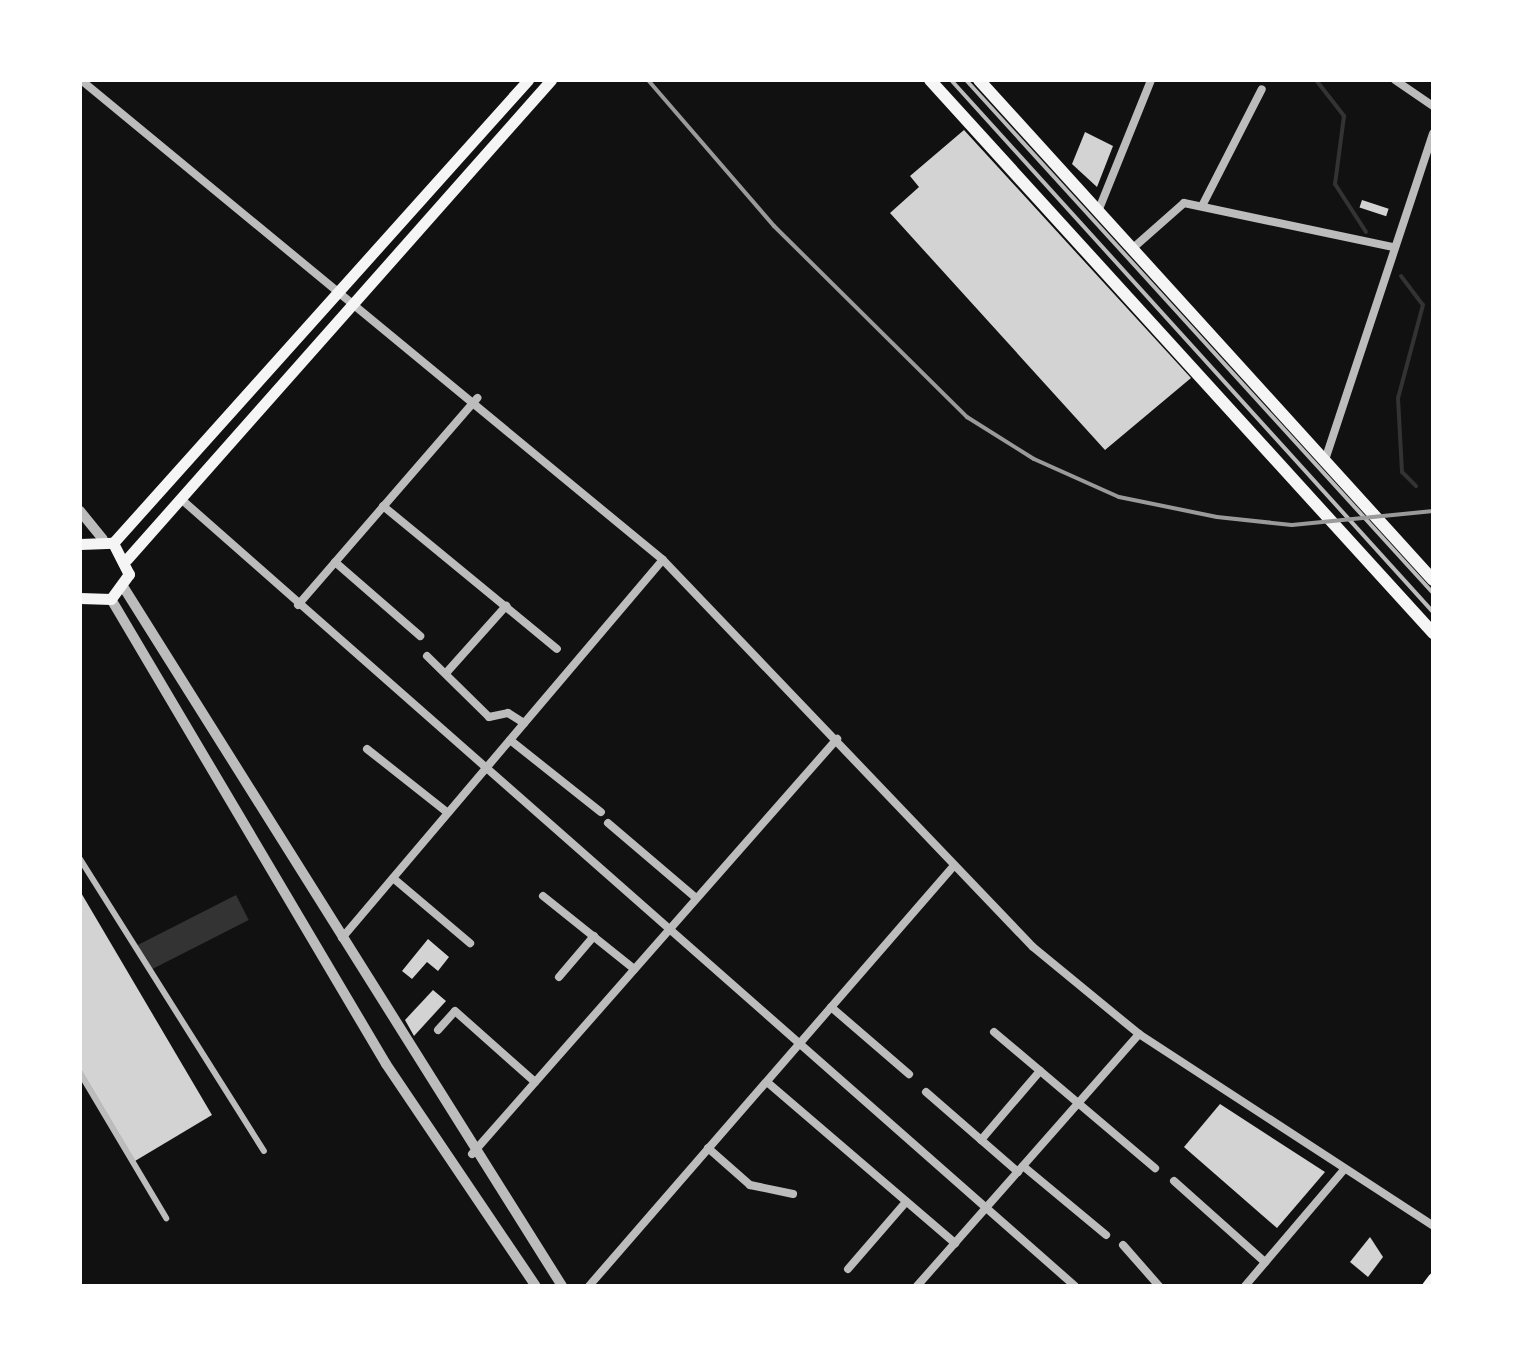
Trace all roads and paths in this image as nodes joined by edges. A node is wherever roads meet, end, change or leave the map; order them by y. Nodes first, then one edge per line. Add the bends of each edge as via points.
1 (81, 80) edge
2 (528, 80) edge
3 (551, 80) edge
4 (930, 80) edge
5 (951, 80) edge
6 (966, 80) edge
7 (978, 80) edge
8 (1151, 80) edge
9 (1395, 80) edge
10 (1262, 89) dead end
11 (1433, 106) edge
12 (1433, 133) edge
13 (1202, 206) junction
14 (1099, 209) junction
15 (1393, 247) junction
16 (1133, 248) junction
17 (346, 292) junction
18 (359, 303) junction
19 (477, 398) junction
20 (1324, 464) junction
21 (181, 499) junction
22 (384, 506) junction
23 (80, 511) edge
24 (108, 541) junction
25 (80, 544) edge
26 (126, 559) junction
27 (663, 560) junction
28 (335, 562) junction
29 (1433, 580) edge
30 (124, 588) junction
31 (1433, 594) edge
32 (80, 598) edge
33 (110, 600) junction
34 (298, 605) junction
35 (506, 606) junction
36 (1433, 612) edge
37 (1433, 632) edge
38 (420, 636) dead end
39 (556, 649) dead end
40 (426, 656) dead end
41 (447, 672) junction
42 (524, 723) junction
43 (836, 739) junction
44 (510, 740) junction
45 (368, 749) dead end
46 (485, 770) junction
47 (601, 812) dead end
48 (448, 813) junction
49 (608, 823) dead end
50 (80, 859) edge
51 (952, 868) junction
52 (393, 878) junction
53 (543, 896) dead end
54 (696, 898) junction
55 (668, 930) junction
56 (594, 936) junction
57 (342, 938) junction
58 (470, 944) dead end
59 (634, 969) junction
60 (559, 977) dead end
61 (831, 1007) junction
62 (438, 1030) dead end
63 (994, 1032) dead end
64 (1139, 1034) junction
65 (799, 1044) junction
66 (1040, 1071) junction
67 (80, 1074) edge
68 (909, 1074) dead end
69 (535, 1082) junction
70 (767, 1082) junction
71 (926, 1092) dead end
72 (1078, 1103) junction
73 (981, 1140) junction
74 (708, 1148) junction
75 (264, 1151) dead end
76 (472, 1154) junction
77 (1155, 1168) dead end
78 (1020, 1169) junction
79 (1342, 1172) junction
80 (1174, 1181) dead end
81 (793, 1194) dead end
82 (906, 1202) junction
83 (986, 1208) junction
84 (166, 1218) dead end
85 (1433, 1226) edge
86 (1106, 1235) dead end
87 (955, 1244) junction
88 (1123, 1244) dead end
89 (1266, 1262) junction
90 (848, 1269) dead end
91 (1433, 1278) edge
92 (536, 1286) edge
93 (562, 1286) edge
94 (589, 1286) edge
95 (918, 1286) edge
96 (1074, 1286) edge
97 (1159, 1286) edge
98 (1245, 1286) edge
99 (1427, 1286) edge

1 - 17 street
2 - 17 main road
3 - 18 main road
4 - 37 main road
5 - 36 lane
6 - 31 lane
7 - 14 main road
8 - 14 street
9 - 11 street
10 - 13 street
12 - 15 street
13 - 15 street
13 - 16 street via 1184,204
14 - 16 main road
15 - 20 street
16 - 20 main road
17 - 18 street
17 - 24 main road
18 - 19 street
18 - 21 main road
19 - 22 street
19 - 27 street
20 - 29 main road
21 - 26 main road
21 - 34 street
22 - 28 street
22 - 35 street
23 - 24 street
24 - 25 main road
24 - 26 main road
26 - 30 main road
27 - 42 street
27 - 43 street
28 - 34 street
28 - 38 street
30 - 33 main road
30 - 57 street
32 - 33 main road
33 - 92 street via 386,1064
34 - 46 street
35 - 39 street
35 - 41 street
40 - 41 street
41 - 42 street via 489,717 508,713
42 - 44 street
43 - 51 street
43 - 54 street
44 - 46 street
44 - 47 street
45 - 48 street
46 - 48 street
46 - 55 street
48 - 52 street
49 - 54 street
50 - 75 street
51 - 61 street
51 - 64 street
52 - 57 street
52 - 58 street
53 - 56 street
54 - 55 street
55 - 59 street
55 - 65 street
56 - 59 street
56 - 60 street
57 - 76 street
59 - 69 street
61 - 65 street
61 - 68 street
62 - 69 street via 454,1012
63 - 66 street
64 - 72 street
64 - 79 street
65 - 70 street
65 - 83 street
66 - 72 street
66 - 73 street
67 - 84 street
69 - 76 street
70 - 74 street
70 - 82 street
71 - 73 street
72 - 77 street
72 - 78 street
73 - 78 street
74 - 81 street via 750,1185
74 - 94 street
76 - 93 street
78 - 83 street
78 - 86 street
79 - 85 street
79 - 89 street
80 - 89 street
82 - 87 street
82 - 90 street
83 - 87 street
83 - 96 street
87 - 95 street
88 - 97 street
89 - 98 street
91 - 99 main road

